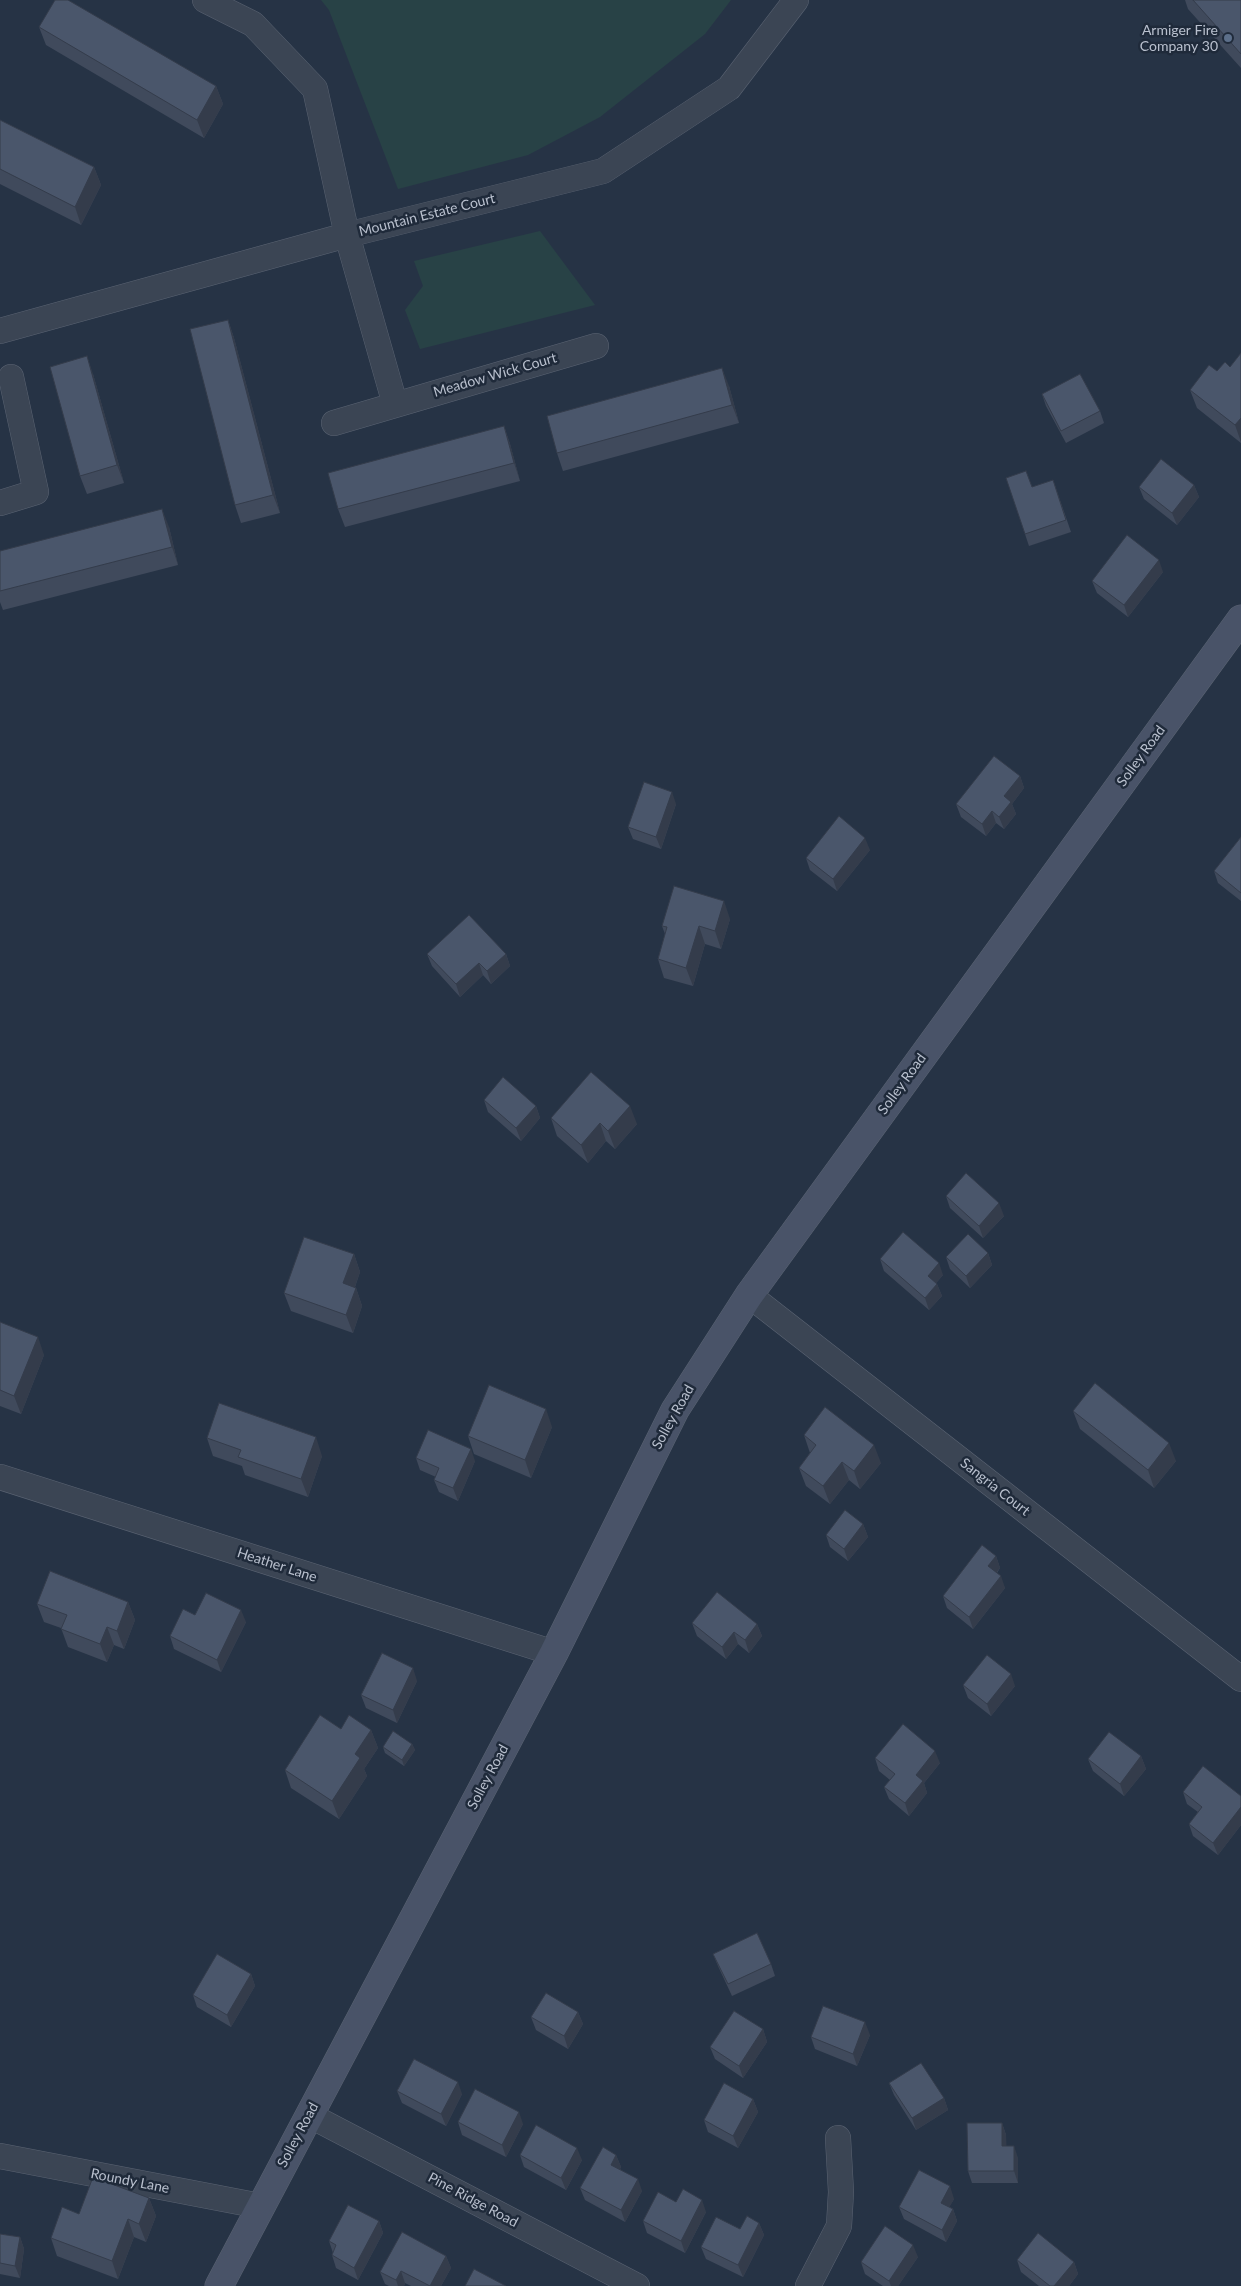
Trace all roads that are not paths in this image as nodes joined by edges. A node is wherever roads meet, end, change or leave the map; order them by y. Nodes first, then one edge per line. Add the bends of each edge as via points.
1 (205, 0) edge
2 (796, 0) edge
3 (347, 235) junction
4 (0, 331) edge
5 (596, 346) dead end
6 (11, 377) dead end
7 (395, 404) junction
8 (334, 422) dead end
9 (0, 502) edge
10 (1241, 619) edge
11 (749, 1295) junction
12 (0, 1477) edge
13 (554, 1653) junction
14 (1241, 1679) edge
15 (309, 2115) junction
16 (838, 2138) dead end
17 (0, 2156) edge
18 (260, 2206) junction
19 (219, 2286) edge
20 (636, 2286) edge
21 (808, 2286) edge

1 - 3 street via 253,24 314,89
2 - 3 street, Mountain Estate Court via 729,88 603,171
3 - 4 street, Mountain Estate Court
3 - 7 street
5 - 7 street, Meadow Wick Court
6 - 9 street via 36,492
7 - 8 street, Meadow Wick Court
10 - 11 main road, Solley Road
11 - 13 main road, Solley Road via 675,1410
11 - 14 street, Sangria Court
12 - 13 street, Heather Lane
13 - 15 main road, Solley Road
15 - 18 main road, Solley Road
15 - 20 street, Pine Ridge Road
16 - 21 street via 839,2226
17 - 18 street, Roundy Lane
18 - 19 main road, Solley Road

